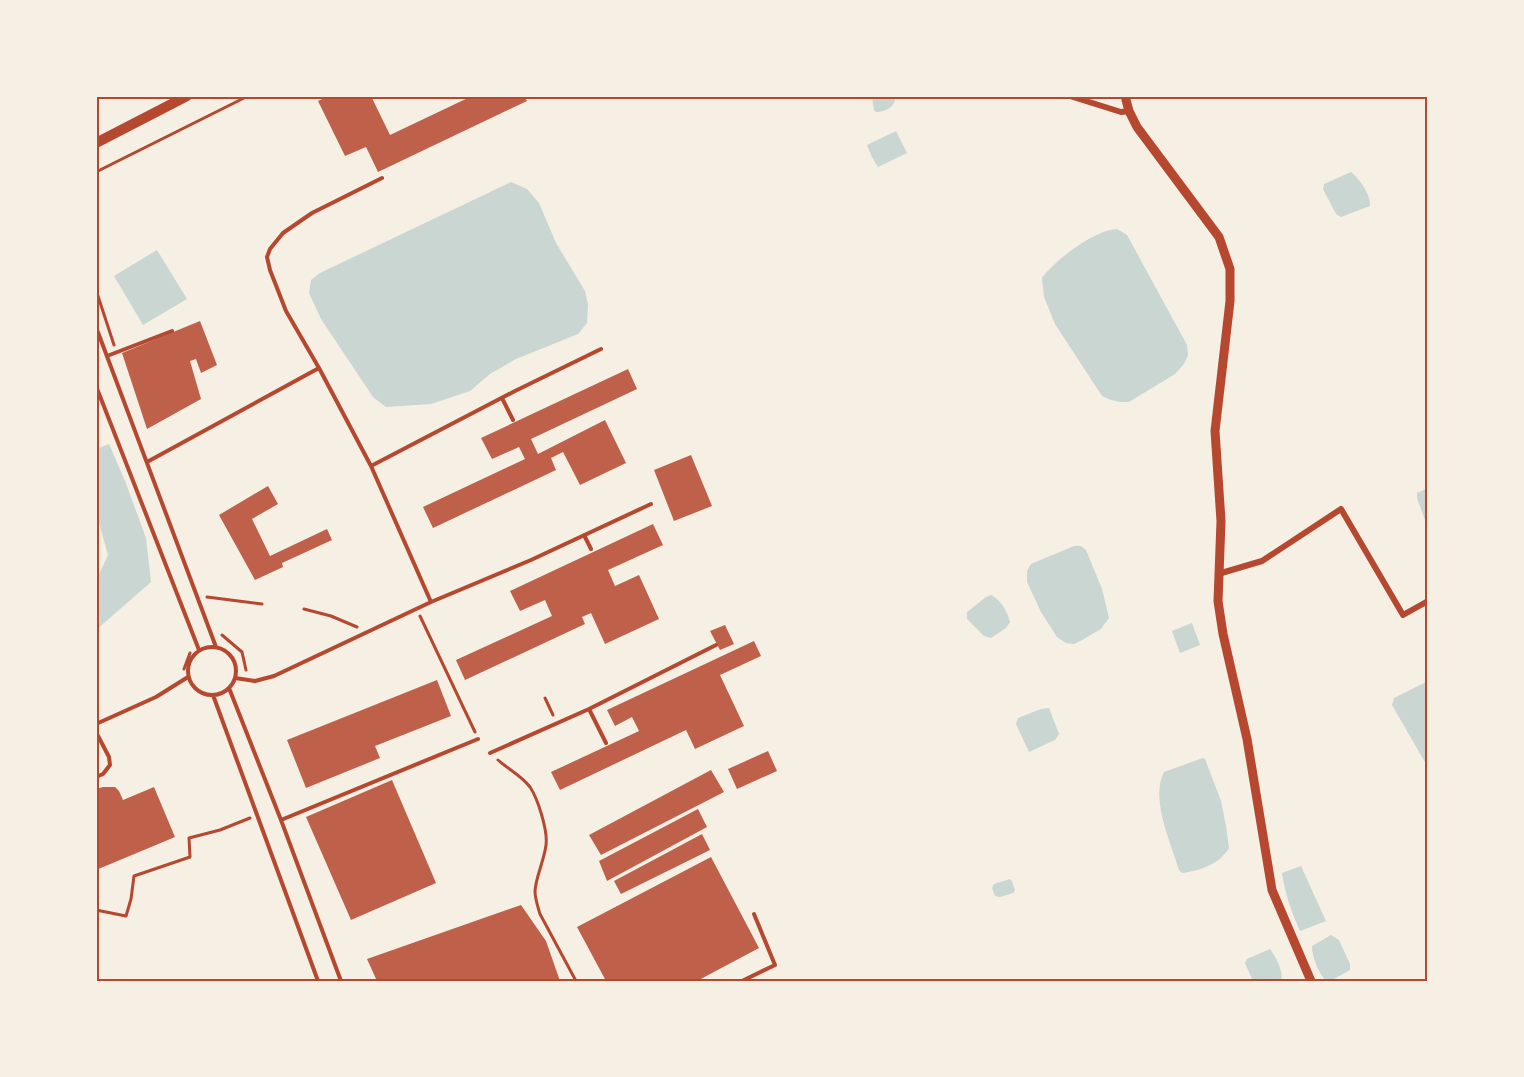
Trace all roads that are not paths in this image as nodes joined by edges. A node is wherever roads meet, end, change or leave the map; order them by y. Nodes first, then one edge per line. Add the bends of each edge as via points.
1 (187, 96) edge
2 (1070, 96) edge
3 (1125, 96) edge
4 (1130, 111) junction
5 (96, 143) edge
6 (382, 178) dead end
7 (96, 327) edge
8 (172, 331) dead end
9 (601, 349) dead end
10 (106, 356) junction
11 (319, 368) junction
12 (96, 386) edge
13 (502, 398) junction
14 (513, 420) dead end
15 (147, 462) junction
16 (371, 466) junction
17 (651, 504) dead end
18 (584, 535) junction
19 (591, 549) dead end
20 (1218, 574) junction
21 (1428, 601) edge
22 (431, 602) junction
23 (716, 645) dead end
24 (216, 646) junction
25 (199, 650) junction
26 (188, 676) junction
27 (236, 678) junction
28 (229, 688) junction
29 (213, 695) junction
30 (589, 709) junction
31 (96, 724) edge
32 (96, 732) edge
33 (478, 739) road end
34 (606, 743) dead end
35 (490, 753) road end
36 (96, 777) edge
37 (281, 820) junction
38 (754, 914) dead end
39 (318, 981) edge
40 (341, 981) edge
41 (742, 981) edge
42 (1311, 981) edge

1 - 5 main road
2 - 4 street via 1121,112
3 - 4 main road
4 - 20 main road via 1137,127 1219,237 1230,269 1215,431 1221,521
6 - 11 lane via 312,213 283,233 267,257 286,311
7 - 10 lane
8 - 10 lane
9 - 13 lane
10 - 15 lane
11 - 15 lane
11 - 16 lane
12 - 25 lane
13 - 14 lane
13 - 16 lane
15 - 24 lane
16 - 22 lane
17 - 18 lane
18 - 19 lane
18 - 22 lane
20 - 21 street via 1262,561 1341,509 1403,615
20 - 42 main road via 1223,634 1247,739 1272,890
22 - 27 lane via 274,676 255,681
23 - 30 lane
24 - 25 lane
24 - 27 lane via 235,661
25 - 26 lane via 189,662
26 - 29 lane via 198,690
26 - 31 lane via 156,697
27 - 28 lane
28 - 29 lane
28 - 37 lane
29 - 39 lane
30 - 34 lane
30 - 35 lane
32 - 36 lane via 110,765
33 - 37 lane
37 - 40 lane
38 - 41 lane via 775,965

